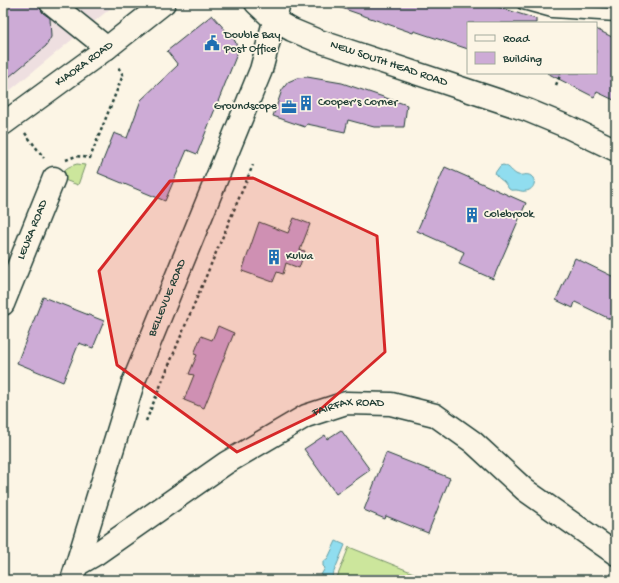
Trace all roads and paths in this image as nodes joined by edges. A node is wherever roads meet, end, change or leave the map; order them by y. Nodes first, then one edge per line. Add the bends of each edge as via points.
1 (51, 3) edge
2 (164, 3) edge
3 (256, 3) edge
4 (523, 3) edge
5 (276, 11) edge
6 (616, 15) edge
7 (107, 48) junction
8 (560, 74) edge
9 (556, 85) dead end
10 (3, 124) edge
11 (36, 147) dead end
12 (616, 150) edge
13 (253, 165) dead end
14 (54, 178) junction
15 (3, 304) edge
16 (144, 427) dead end
17 (616, 554) edge
18 (74, 572) edge

1 - 7 street
2 - 7 street, KIAORA ROAD
3 - 5 street, NEW SOUTH HEAD ROAD
4 - 6 lane via 552,11
5 - 12 street, NEW SOUTH HEAD ROAD via 292,30 316,40 527,110
5 - 18 street, BELLEVUE ROAD via 261,70 134,383
7 - 10 street, KIAORA ROAD
7 - 14 path via 123,75 90,158 76,156 67,159 59,166
8 - 9 path
11 - 14 path via 52,168 49,176
13 - 16 path
14 - 15 street, LEURA ROAD
17 - 18 street, FAIRFAX ROAD via 525,490 473,442 435,415 390,404 346,403 306,416 226,463

